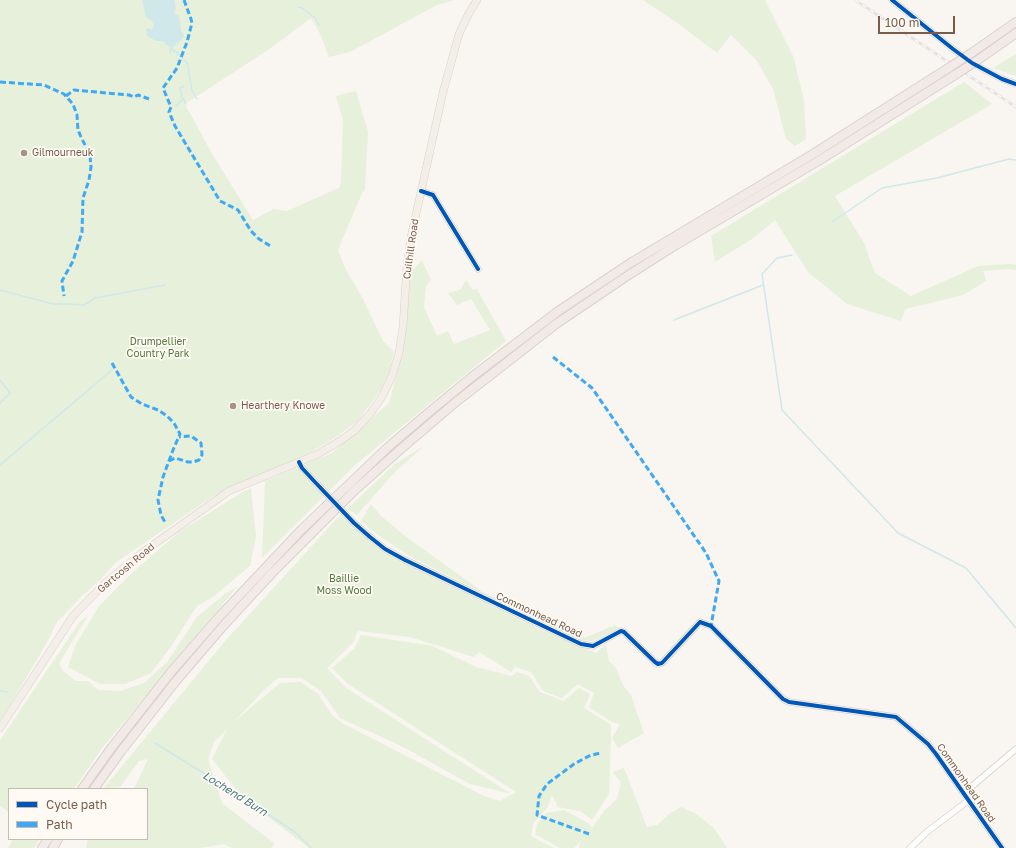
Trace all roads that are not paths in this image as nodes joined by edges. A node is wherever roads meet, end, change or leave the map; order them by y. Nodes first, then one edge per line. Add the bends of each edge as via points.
1 (477, 0) edge
2 (892, 0) edge
3 (1016, 21) edge
4 (1016, 33) edge
5 (1016, 36) edge
6 (981, 58) junction
7 (1016, 84) edge
8 (421, 191) junction
9 (478, 270) dead end
10 (299, 462) junction
11 (0, 728) edge
12 (1016, 749) edge
13 (83, 788) edge
14 (95, 788) edge
15 (964, 793) junction
16 (969, 800) junction
17 (910, 848) edge
18 (1001, 848) edge

1 - 8 main road, Cuilhill Road via 455,45
2 - 7 street via 972,63
3 - 13 highway, bridge via 970,54 813,154 632,262 557,312 473,376 387,448 302,529 224,611 171,672
4 - 6 highway
5 - 6 highway
6 - 14 highway, bridge via 839,148 624,278 556,324 456,402 354,491 273,572 176,681
8 - 9 street via 433,195
8 - 10 main road, Cuilhill Road via 407,265 401,341 389,384 370,414 354,431 326,450
10 - 11 main road, Gartcosh Road via 229,491 105,583 73,616
10 - 15 street, Commonhead Road, bridge via 354,523 404,560 581,644 594,646 621,631 624,632 658,664 662,663 700,622 710,626 789,702 896,717 928,744
12 - 15 street
15 - 16 street, Commonhead Road
16 - 17 street
16 - 18 street, Commonhead Road

